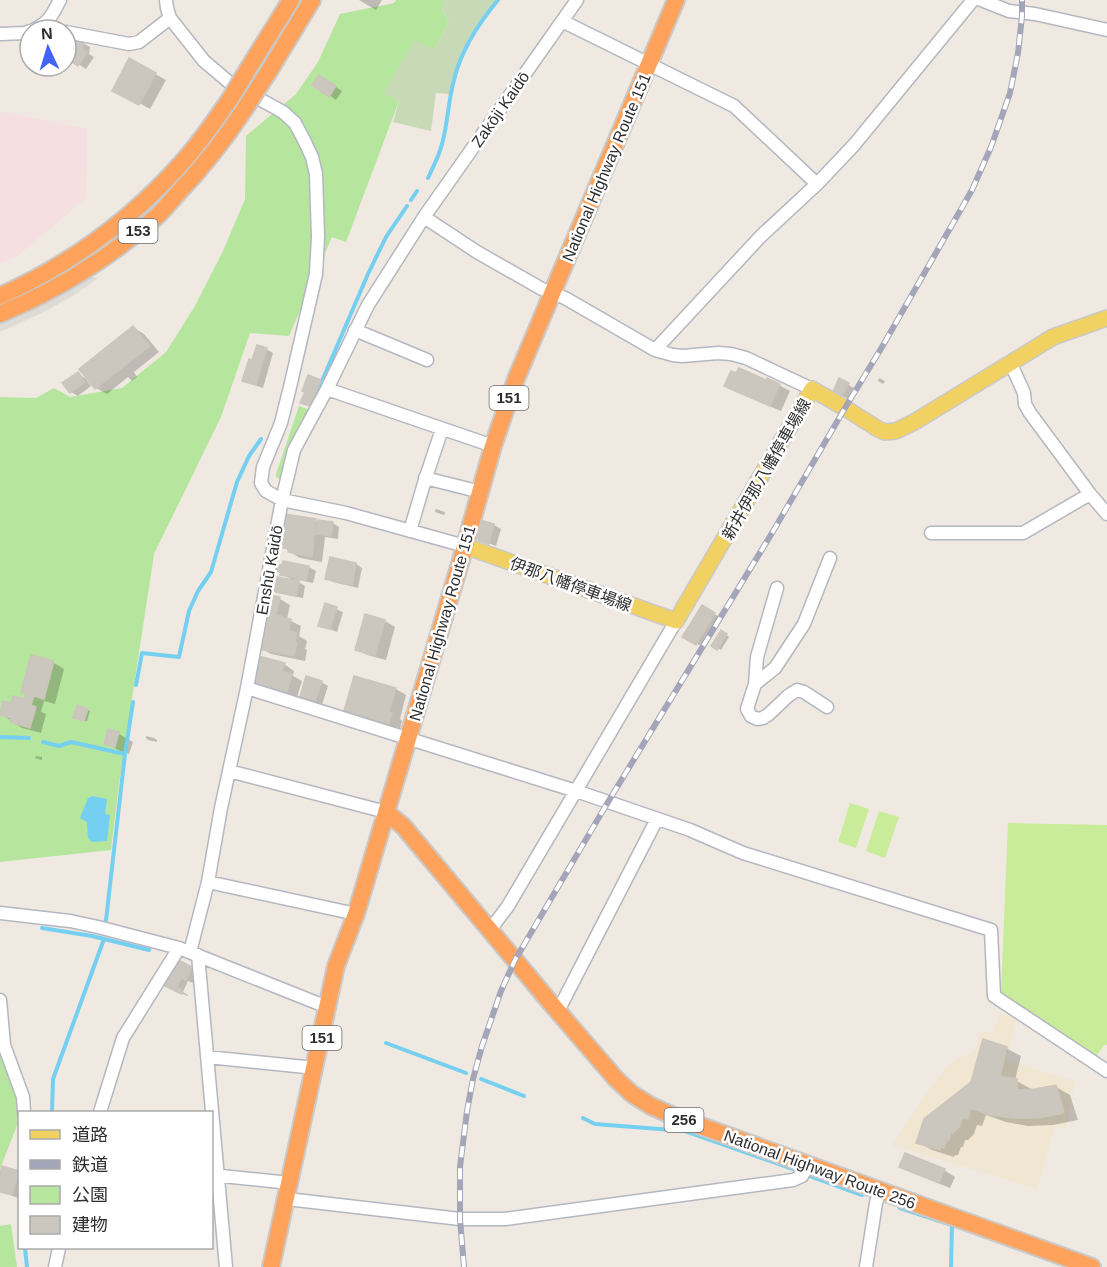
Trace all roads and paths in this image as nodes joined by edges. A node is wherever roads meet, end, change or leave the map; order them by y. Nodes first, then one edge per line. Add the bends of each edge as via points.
1 (60, 0) edge
2 (166, 0) edge
3 (291, 0) edge
4 (312, 0) edge
5 (577, 0) edge
6 (676, 0) edge
7 (973, 0) edge
8 (981, 0) edge
9 (48, 18) edge
10 (170, 18) junction
11 (562, 21) junction
12 (1107, 30) edge
13 (18, 33) edge
14 (0, 34) edge
15 (78, 35) edge
16 (650, 64) junction
17 (817, 184) junction
18 (424, 217) junction
19 (552, 294) junction
20 (0, 296) edge
21 (0, 314) edge
22 (1107, 318) edge
23 (355, 330) junction
24 (655, 350) junction
25 (427, 360) dead end
26 (1011, 364) junction
27 (327, 389) junction
28 (812, 389) junction
29 (442, 429) junction
30 (493, 446) junction
31 (425, 478) junction
32 (480, 492) junction
33 (1090, 494) junction
34 (282, 500) junction
35 (1107, 514) edge
36 (411, 531) junction
37 (931, 533) dead end
38 (465, 546) junction
39 (830, 558) dead end
40 (777, 588) dead end
41 (676, 621) junction
42 (755, 684) junction
43 (247, 687) junction
44 (827, 707) dead end
45 (408, 738) junction
46 (229, 771) junction
47 (576, 791) junction
48 (386, 812) junction
49 (657, 819) junction
50 (208, 882) junction
51 (0, 913) edge
52 (356, 914) junction
53 (490, 930) junction
54 (189, 952) junction
55 (0, 1000) edge
56 (327, 1007) junction
57 (558, 1011) junction
58 (207, 1058) junction
59 (315, 1068) junction
60 (1107, 1071) edge
61 (24, 1111) edge
62 (101, 1111) edge
63 (210, 1111) edge
64 (213, 1159) edge
65 (808, 1165) junction
66 (214, 1176) edge
67 (880, 1190) junction
68 (288, 1191) junction
69 (59, 1249) edge
70 (55, 1267) edge
71 (226, 1267) edge
72 (271, 1267) edge
73 (866, 1267) edge
74 (1092, 1267) edge

1 - 9 street
2 - 10 street
3 - 20 highway, 153, bridge via 230,99 168,179 88,247
4 - 21 highway, 153, bridge via 222,142 158,215 85,269
5 - 11 street, Zakōji Kaidō
6 - 16 highway, National Highway Route 151 / 151
7 - 17 street via 854,145
8 - 12 street via 1010,10
10 - 15 street via 140,42 129,44
10 - 34 street via 213,70 295,123 316,174 316,274 281,423 261,474 266,491
11 - 16 street
11 - 18 street, Zakōji Kaidō
13 - 14 street
16 - 17 street via 734,106
16 - 19 highway, National Highway Route 151 / 151
17 - 24 street via 760,236
18 - 19 street
18 - 23 street, Enshū Kaidō
19 - 24 street
19 - 30 highway, National Highway Route 151 / 151
22 - 26 main road, 新井伊那八幡停車場線 via 1053,337
23 - 25 street
23 - 27 street, Enshū Kaidō
24 - 28 street via 682,356 731,354
26 - 28 main road, 新井伊那八幡停車場線 via 896,431 878,429
26 - 33 street via 1030,413
27 - 29 street
27 - 34 street, Enshū Kaidō via 294,450
28 - 41 main road, 新井伊那八幡停車場線
29 - 30 street
29 - 31 street
30 - 32 highway, National Highway Route 151 / 151
31 - 32 street
31 - 36 street
32 - 38 highway, National Highway Route 151 / 151
33 - 35 street
33 - 37 street via 1023,532
34 - 36 street
34 - 43 street, Enshū Kaidō
36 - 38 street
38 - 41 main road, 伊那八幡停車場線
38 - 45 highway, National Highway Route 151 / 151
39 - 42 street via 804,624 775,668
40 - 42 street via 757,657
41 - 47 street
42 - 44 street via 747,709 757,719 797,690
43 - 45 street
43 - 46 street, Enshū Kaidō
45 - 47 street
45 - 48 highway, National Highway Route 151 / 151
46 - 48 street
46 - 50 street, Enshū Kaidō
47 - 49 street
47 - 53 street
48 - 52 highway, National Highway Route 151 / 151
48 - 53 highway, National Highway Route 256 / 256 via 404,826
49 - 57 street
49 - 60 street via 743,853 991,930 994,996
50 - 52 street
50 - 54 street, Enshū Kaidō
51 - 54 street via 70,921
52 - 56 highway, National Highway Route 151 / 151 via 336,966
53 - 57 highway, National Highway Route 256 / 256
54 - 56 street
54 - 58 street, Enshū Kaidō
54 - 62 street, Enshū Kaidō via 123,1038
55 - 61 street via 4,1045 23,1097
56 - 59 highway, National Highway Route 151 / 151
57 - 65 highway, National Highway Route 256 / 256 via 616,1079 651,1106
58 - 59 street
58 - 63 street, Enshū Kaidō
59 - 68 highway, National Highway Route 151 / 151
64 - 66 street, Enshū Kaidō
65 - 67 highway, National Highway Route 256 / 256
65 - 68 street via 802,1176 793,1180 505,1219 460,1219
66 - 68 street via 252,1179
66 - 71 street, Enshū Kaidō
67 - 73 street
67 - 74 highway, National Highway Route 256 / 256
68 - 72 highway, National Highway Route 151 / 151
69 - 70 street

